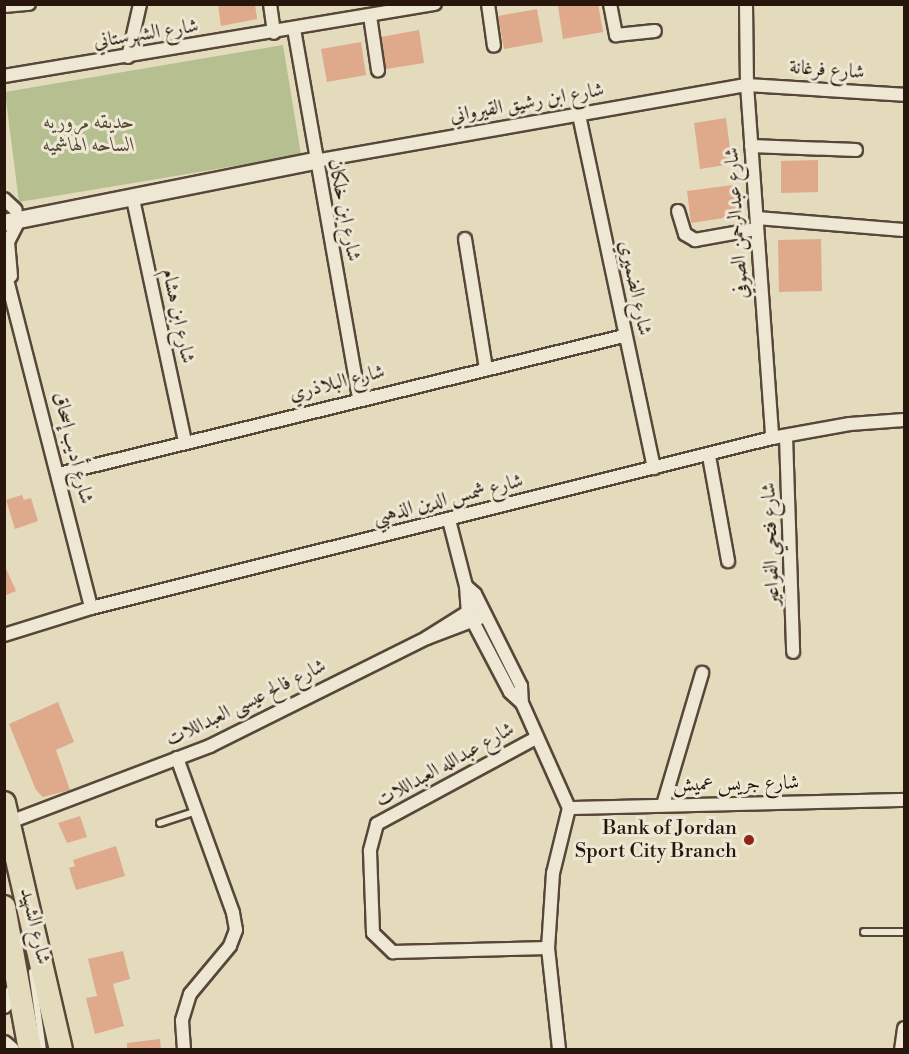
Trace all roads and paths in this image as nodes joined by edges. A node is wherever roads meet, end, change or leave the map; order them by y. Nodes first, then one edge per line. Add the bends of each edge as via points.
1 (29, 4) edge
2 (140, 4) edge
3 (270, 4) edge
4 (435, 4) edge
5 (488, 4) edge
6 (610, 4) edge
7 (746, 4) edge
8 (4, 6) edge
9 (370, 16) junction
10 (294, 29) junction
11 (655, 30) dead end
12 (274, 33) junction
13 (494, 46) dead end
14 (128, 57) junction
15 (378, 70) dead end
16 (4, 76) edge
17 (747, 85) junction
18 (904, 94) edge
19 (579, 115) junction
20 (752, 146) junction
21 (856, 150) dead end
22 (315, 161) junction
23 (133, 200) junction
24 (678, 211) dead end
25 (10, 213) edge
26 (757, 224) junction
27 (904, 230) edge
28 (465, 239) dead end
29 (4, 268) edge
30 (9, 299) edge
31 (624, 336) junction
32 (486, 369) junction
33 (359, 398) junction
34 (904, 420) edge
35 (786, 436) junction
36 (772, 438) junction
37 (185, 441) junction
38 (709, 456) junction
39 (654, 468) junction
40 (59, 474) junction
41 (449, 520) junction
42 (728, 561) dead end
43 (466, 586) junction
44 (91, 608) junction
45 (483, 611) junction
46 (471, 617) junction
47 (4, 635) edge
48 (793, 651) dead end
49 (702, 673) dead end
50 (522, 704) junction
51 (536, 738) junction
52 (177, 758) junction
53 (904, 800) edge
54 (663, 805) junction
55 (569, 808) junction
56 (196, 811) junction
57 (6, 817) edge
58 (160, 824) dead end
59 (4, 846) edge
60 (4, 907) edge
61 (864, 932) dead end
62 (904, 932) edge
63 (548, 948) junction
64 (30, 956) dead end
65 (26, 976) junction
66 (4, 1005) edge
67 (904, 1028) edge
68 (4, 1044) edge
69 (11, 1050) edge
70 (30, 1050) edge
71 (43, 1050) edge
72 (50, 1050) edge
73 (61, 1050) edge
74 (184, 1050) edge
75 (559, 1050) edge
76 (901, 1050) edge

1 - 8 street
2 - 14 street
3 - 12 street
4 - 9 street, شارع الشهرستاني
5 - 13 street
6 - 11 street via 616,35
7 - 17 street, شارع عبدالرحمن الصوفي
9 - 10 street, شارع الشهرستاني
9 - 15 street
10 - 12 street, شارع الشهرستاني
10 - 22 street, شارع ابن خلكان
12 - 14 street, شارع الشهرستاني
14 - 16 street, شارع الشهرستاني
17 - 18 street, شارع فرغانة
17 - 19 street, شارع ابن رشيق القيرواني
17 - 20 street, شارع عبدالرحمن الصوفي
19 - 22 street, شارع ابن رشيق القيرواني
19 - 31 street, شارع الضميري
20 - 21 street
20 - 26 street, شارع عبدالرحمن الصوفي
22 - 23 main road, شارع ابن رشيق القيرواني
22 - 25 main road, شارع ابن رشيق القيرواني via 300,159
22 - 33 street, شارع ابن خلكان
23 - 25 main road, شارع ابن رشيق القيرواني
23 - 37 street, شارع ابن هشام
24 - 26 street via 685,234 695,240
25 - 30 street, شارع أديب إسحاق
26 - 27 street
26 - 36 street, شارع عبدالرحمن الصوفي
28 - 32 street
29 - 30 street, شارع أديب إسحاق
30 - 40 street, شارع أديب إسحاق
31 - 32 street, شارع البلاذري
31 - 39 street, شارع الضميري
32 - 33 street, شارع البلاذري
33 - 37 street, شارع البلاذري
34 - 35 street, شارع شمس الدين الذهبي via 850,424
35 - 36 street, شارع شمس الدين الذهبي
35 - 48 street, شارع فتحي الفواعير
36 - 38 street, شارع شمس الدين الذهبي
37 - 40 street, شارع البلاذري
38 - 39 street, شارع شمس الدين الذهبي
38 - 42 street
39 - 41 street, شارع شمس الدين الذهبي
40 - 44 street, شارع أديب إسحاق
41 - 43 street
41 - 44 street, شارع شمس الدين الذهبي
43 - 45 street
43 - 46 street
44 - 47 street, شارع شمس الدين الذهبي
45 - 46 street, شارع فالح عيسى العبداللات
45 - 50 street via 521,686
46 - 50 street via 510,692
46 - 52 street, شارع فالح عيسى العبداللات via 210,746
49 - 54 street
50 - 51 street
51 - 55 street
51 - 63 street, شارع عبدالله العبداللات via 377,824 370,851 373,933 380,945 400,953
52 - 56 street
52 - 57 street, شارع فالح عيسى العبداللات
53 - 54 street, شارع جريس عميش
54 - 55 street, شارع جريس عميش
55 - 63 street via 553,873
56 - 58 lane
56 - 74 street via 236,930 230,946 190,994 182,1021
57 - 72 lane via 32,937
57 - 73 highway, شارع الشهيد
59 - 64 lane
60 - 65 highway, شارع الشهيد
61 - 62 lane
63 - 75 street
65 - 66 main road
65 - 70 highway, شارع الشهيد
65 - 71 lane
67 - 76 street
68 - 69 main road

